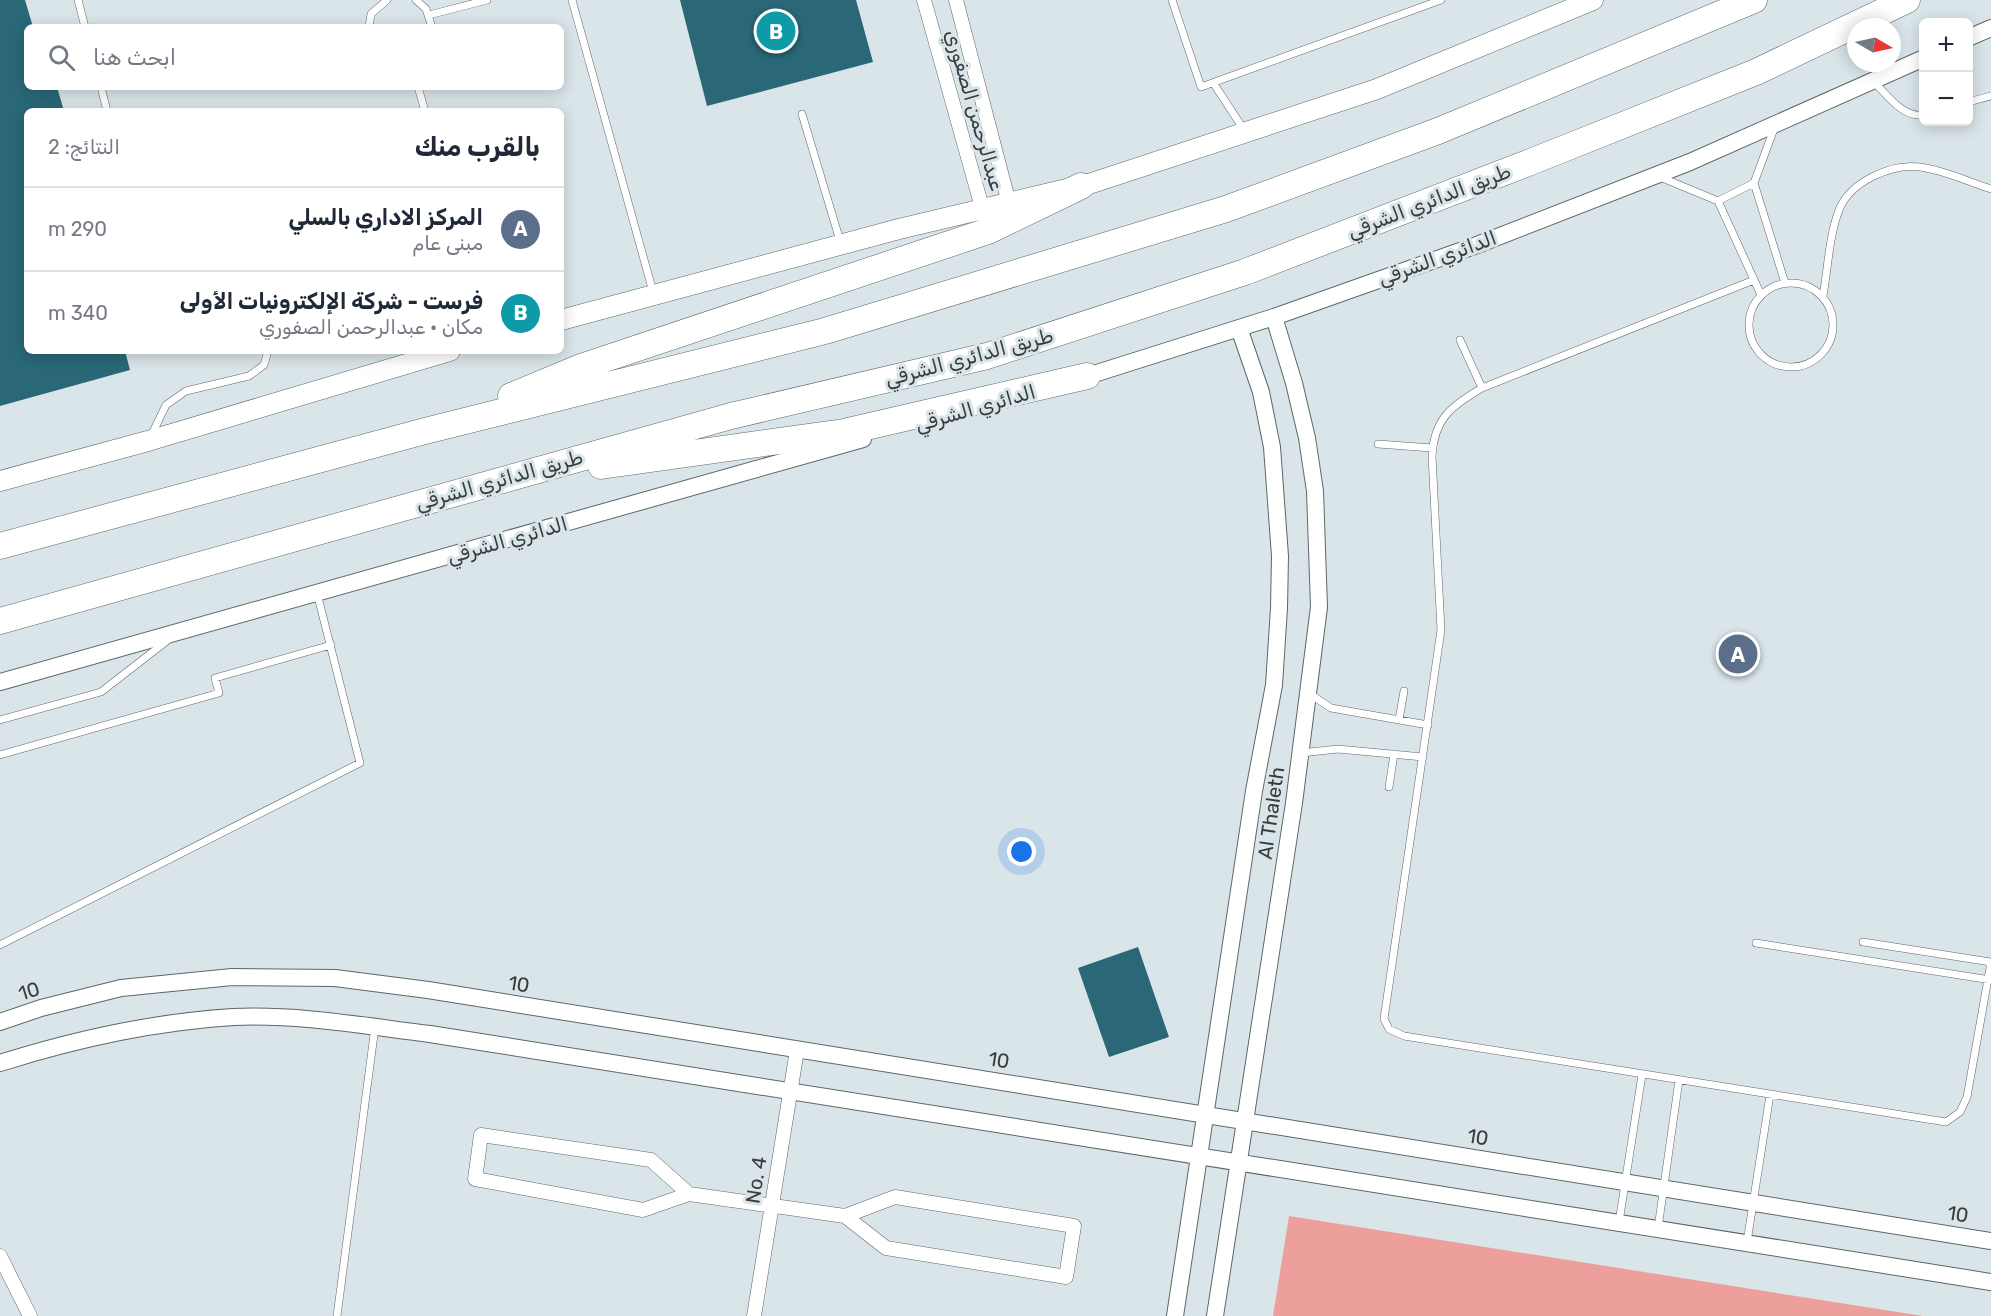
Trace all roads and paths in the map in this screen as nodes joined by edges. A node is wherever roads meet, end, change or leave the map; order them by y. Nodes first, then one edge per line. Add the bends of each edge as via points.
1 (78, 0) edge
2 (387, 0) edge
3 (416, 0) edge
4 (487, 0) edge
5 (572, 0) edge
6 (924, 0) edge
7 (956, 0) edge
8 (1172, 0) edge
9 (1441, 0) edge
10 (1593, 0) edge
11 (1754, 0) edge
12 (1907, 0) edge
13 (429, 15) junction
14 (84, 24) edge
15 (369, 24) edge
16 (431, 24) edge
17 (1991, 28) edge
18 (1973, 36) edge
19 (1919, 60) edge
20 (1872, 81) junction
21 (1214, 84) junction
22 (102, 90) edge
23 (419, 90) edge
24 (1991, 96) edge
25 (1973, 101) edge
26 (106, 108) edge
27 (424, 108) edge
28 (802, 114) dead end
29 (1919, 116) edge
30 (1776, 123) junction
31 (1245, 131) junction
32 (1655, 175) junction
33 (1754, 183) junction
34 (1081, 186) joint
35 (1991, 189) edge
36 (1718, 201) junction
37 (1011, 211) junction
38 (985, 220) junction
39 (841, 245) junction
40 (1754, 280) junction
41 (1785, 283) junction
42 (654, 294) junction
43 (1761, 295) junction
44 (1823, 296) junction
45 (1274, 317) junction
46 (564, 319) edge
47 (1239, 328) junction
48 (1460, 340) dead end
49 (267, 354) edge
50 (440, 354) edge
51 (1087, 376) junction
52 (1482, 388) junction
53 (425, 431) junction
54 (148, 441) junction
55 (1378, 444) dead end
56 (1432, 448) junction
57 (500, 480) junction
58 (0, 481) edge
59 (0, 546) edge
60 (317, 593) junction
61 (0, 621) edge
62 (179, 632) junction
63 (331, 645) junction
64 (0, 682) edge
65 (1404, 691) dead end
66 (1308, 692) junction
67 (0, 720) edge
68 (1399, 720) junction
69 (1428, 725) junction
70 (1301, 753) junction
71 (1394, 754) junction
72 (0, 755) edge
73 (1423, 757) junction
74 (1389, 787) dead end
75 (1863, 942) dead end
76 (1756, 943) dead end
77 (0, 945) edge
78 (1991, 962) edge
79 (1990, 980) edge
80 (0, 1022) edge
81 (375, 1027) junction
82 (797, 1050) junction
83 (0, 1063) edge
84 (1642, 1074) junction
85 (1679, 1080) junction
86 (790, 1091) junction
87 (1770, 1095) junction
88 (1204, 1114) junction
89 (1244, 1121) junction
90 (1197, 1155) junction
91 (1238, 1162) junction
92 (1625, 1182) junction
93 (1665, 1188) junction
94 (689, 1194) junction
95 (1753, 1202) junction
96 (772, 1204) junction
97 (845, 1216) junction
98 (1619, 1222) junction
99 (1658, 1228) junction
100 (1991, 1240) edge
101 (1747, 1242) junction
102 (0, 1256) edge
103 (1991, 1282) edge
104 (30, 1316) edge
105 (337, 1316) edge
106 (754, 1316) edge
107 (1174, 1316) edge
108 (1215, 1316) edge

1 - 14 lane
2 - 15 lane via 371,14
3 - 13 lane
4 - 13 lane
5 - 42 lane
6 - 38 street, عبدالرحمن الصفوري
7 - 37 street, عبدالرحمن الصفوري
8 - 21 lane via 1201,87
9 - 21 lane
10 - 31 main road via 1377,89
11 - 53 highway via 1438,131 1226,209 825,331
12 - 57 highway, طريق الدائري الشرقي via 1756,72 1245,272 987,356 731,416
13 - 16 lane
17 - 18 street
19 - 20 street, الدائري الشرقي
20 - 29 lane via 1906,113
20 - 30 street, الدائري الشرقي
21 - 31 lane
22 - 26 lane
23 - 27 lane
24 - 25 lane
28 - 39 lane
30 - 32 street, الدائري الشرقي
30 - 33 lane
31 - 34 main road
32 - 36 lane
32 - 45 street, الدائري الشرقي
33 - 36 lane
33 - 41 lane
34 - 37 highway
35 - 44 lane via 1922,167 1897,169 1862,182 1838,212
36 - 40 lane
37 - 38 highway
38 - 39 main road
38 - 53 highway via 581,367
39 - 42 main road
40 - 43 lane
40 - 52 lane
41 - 43 lane
41 - 44 lane via 1799,283
42 - 46 main road
43 - 44 lane via 1749,321 1753,341 1765,358 1791,367 1805,365 1827,348 1833,321
45 - 47 street, الدائري الشرقي
45 - 66 street, Al Thaleth via 1307,438 1315,491 1319,607
47 - 51 street, الدائري الشرقي
47 - 88 street, Al Thaleth via 1261,392 1272,447 1280,556 1279,608 1274,685
48 - 52 lane
49 - 54 lane via 264,365 249,376 186,391 166,405
50 - 54 main road
51 - 57 highway via 844,432
51 - 60 street, الدائري الشرقي
52 - 56 lane via 1463,399 1440,421
53 - 59 highway
54 - 58 main road
55 - 56 lane
56 - 69 lane via 1442,612
57 - 61 highway, طريق الدائري الشرقي
60 - 62 street, الدائري الشرقي
60 - 63 lane
62 - 64 street, الدائري الشرقي
62 - 67 lane via 101,692
63 - 72 lane via 215,678 219,693
63 - 77 lane via 360,763
65 - 68 lane
66 - 68 lane via 1331,708
66 - 70 street, Al Thaleth
68 - 69 lane
69 - 73 lane
70 - 71 lane via 1338,749
70 - 89 street, Al Thaleth
71 - 73 lane
71 - 74 lane
73 - 84 lane via 1383,1010 1389,1029 1404,1036
75 - 78 lane
76 - 79 lane
78 - 79 lane
79 - 87 lane via 1967,1097 1960,1112 1946,1122
80 - 82 street, 10 via 122,988 232,977 335,978
81 - 83 street via 333,1021 234,1017 127,1030
81 - 86 street
81 - 105 lane
82 - 86 street, No. 4
82 - 88 street, 10
84 - 85 lane
84 - 92 lane
85 - 87 lane
85 - 93 lane
86 - 90 street
86 - 96 street, No. 4
87 - 95 lane
88 - 89 street, 10
88 - 90 street, Al Thaleth
89 - 91 street, Al Thaleth
89 - 92 street, 10
90 - 91 street
90 - 107 street, Al Thaleth
91 - 98 street
91 - 108 street, Al Thaleth
92 - 93 street, 10
92 - 98 lane
93 - 95 street, 10
93 - 99 lane
94 - 94 street via 651,1160 481,1135 475,1179 643,1209
94 - 96 street
95 - 100 street, 10
95 - 101 lane
96 - 97 street
96 - 106 street, No. 4
97 - 97 street via 895,1197 1074,1226 1066,1276 886,1248
98 - 99 street
99 - 101 street
101 - 103 street
102 - 104 street

